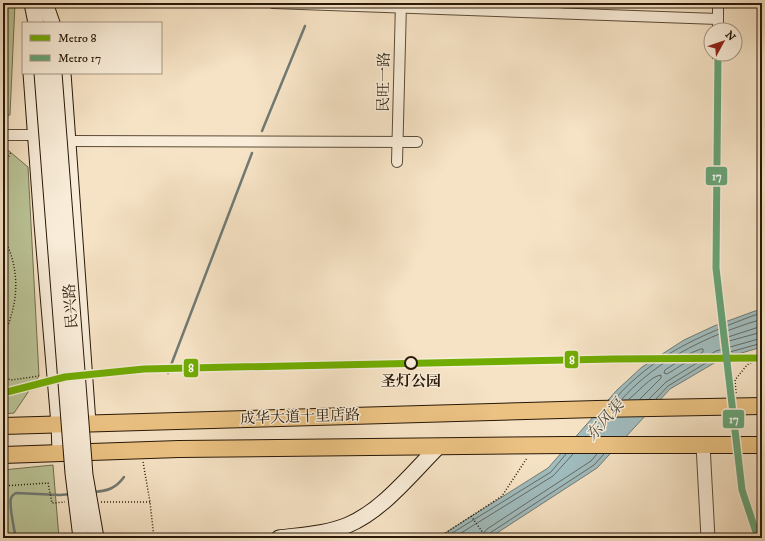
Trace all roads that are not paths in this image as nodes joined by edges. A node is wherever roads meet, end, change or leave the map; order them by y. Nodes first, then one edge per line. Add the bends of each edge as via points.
1 (30, 3) edge
2 (45, 3) edge
3 (273, 3) edge
4 (563, 3) edge
5 (718, 3) edge
6 (401, 5) edge
7 (519, 12) junction
8 (718, 19) joint
9 (29, 22) edge
10 (36, 22) edge
11 (48, 22) edge
12 (52, 22) edge
13 (31, 74) edge
14 (42, 74) edge
15 (54, 74) edge
16 (63, 74) edge
17 (3, 135) edge
18 (35, 135) junction
19 (68, 141) junction
20 (398, 142) junction
21 (417, 142) dead end
22 (397, 162) dead end
23 (762, 406) edge
24 (4, 420) edge
25 (59, 424) junction
26 (88, 424) junction
27 (762, 444) edge
28 (703, 445) junction
29 (438, 446) junction
30 (60, 452) junction
31 (91, 452) junction
32 (3, 455) edge
33 (81, 538) edge
34 (96, 538) edge
35 (278, 538) edge
36 (708, 538) edge

1 - 9 main road
1 - 10 main road
2 - 11 main road
2 - 12 main road
3 - 6 street
4 - 7 street
5 - 8 street
6 - 7 street
6 - 20 street, 民旺一路
7 - 8 street
13 - 18 main road, 民兴路
14 - 33 main road, 民兴路, bridge via 73,473
15 - 34 main road, 民兴路, bridge via 85,475
16 - 19 main road, 民兴路
17 - 18 street
18 - 25 main road, 民兴路
19 - 20 street
19 - 26 main road, 民兴路
20 - 21 street
20 - 22 street, 民旺一路
23 - 26 main road, 成华大道十里店路
24 - 25 main road, 成华大道十里店路
25 - 26 main road, 成华大道十里店路
25 - 30 main road, 民兴路
26 - 31 main road, 民兴路
27 - 28 main road
28 - 29 main road, 成华大道十里店路
28 - 36 street
29 - 31 main road, 成华大道十里店路
29 - 35 main road via 380,506 365,516 331,530
30 - 31 main road, 成华大道十里店路
30 - 32 main road, 成华大道十里店路

